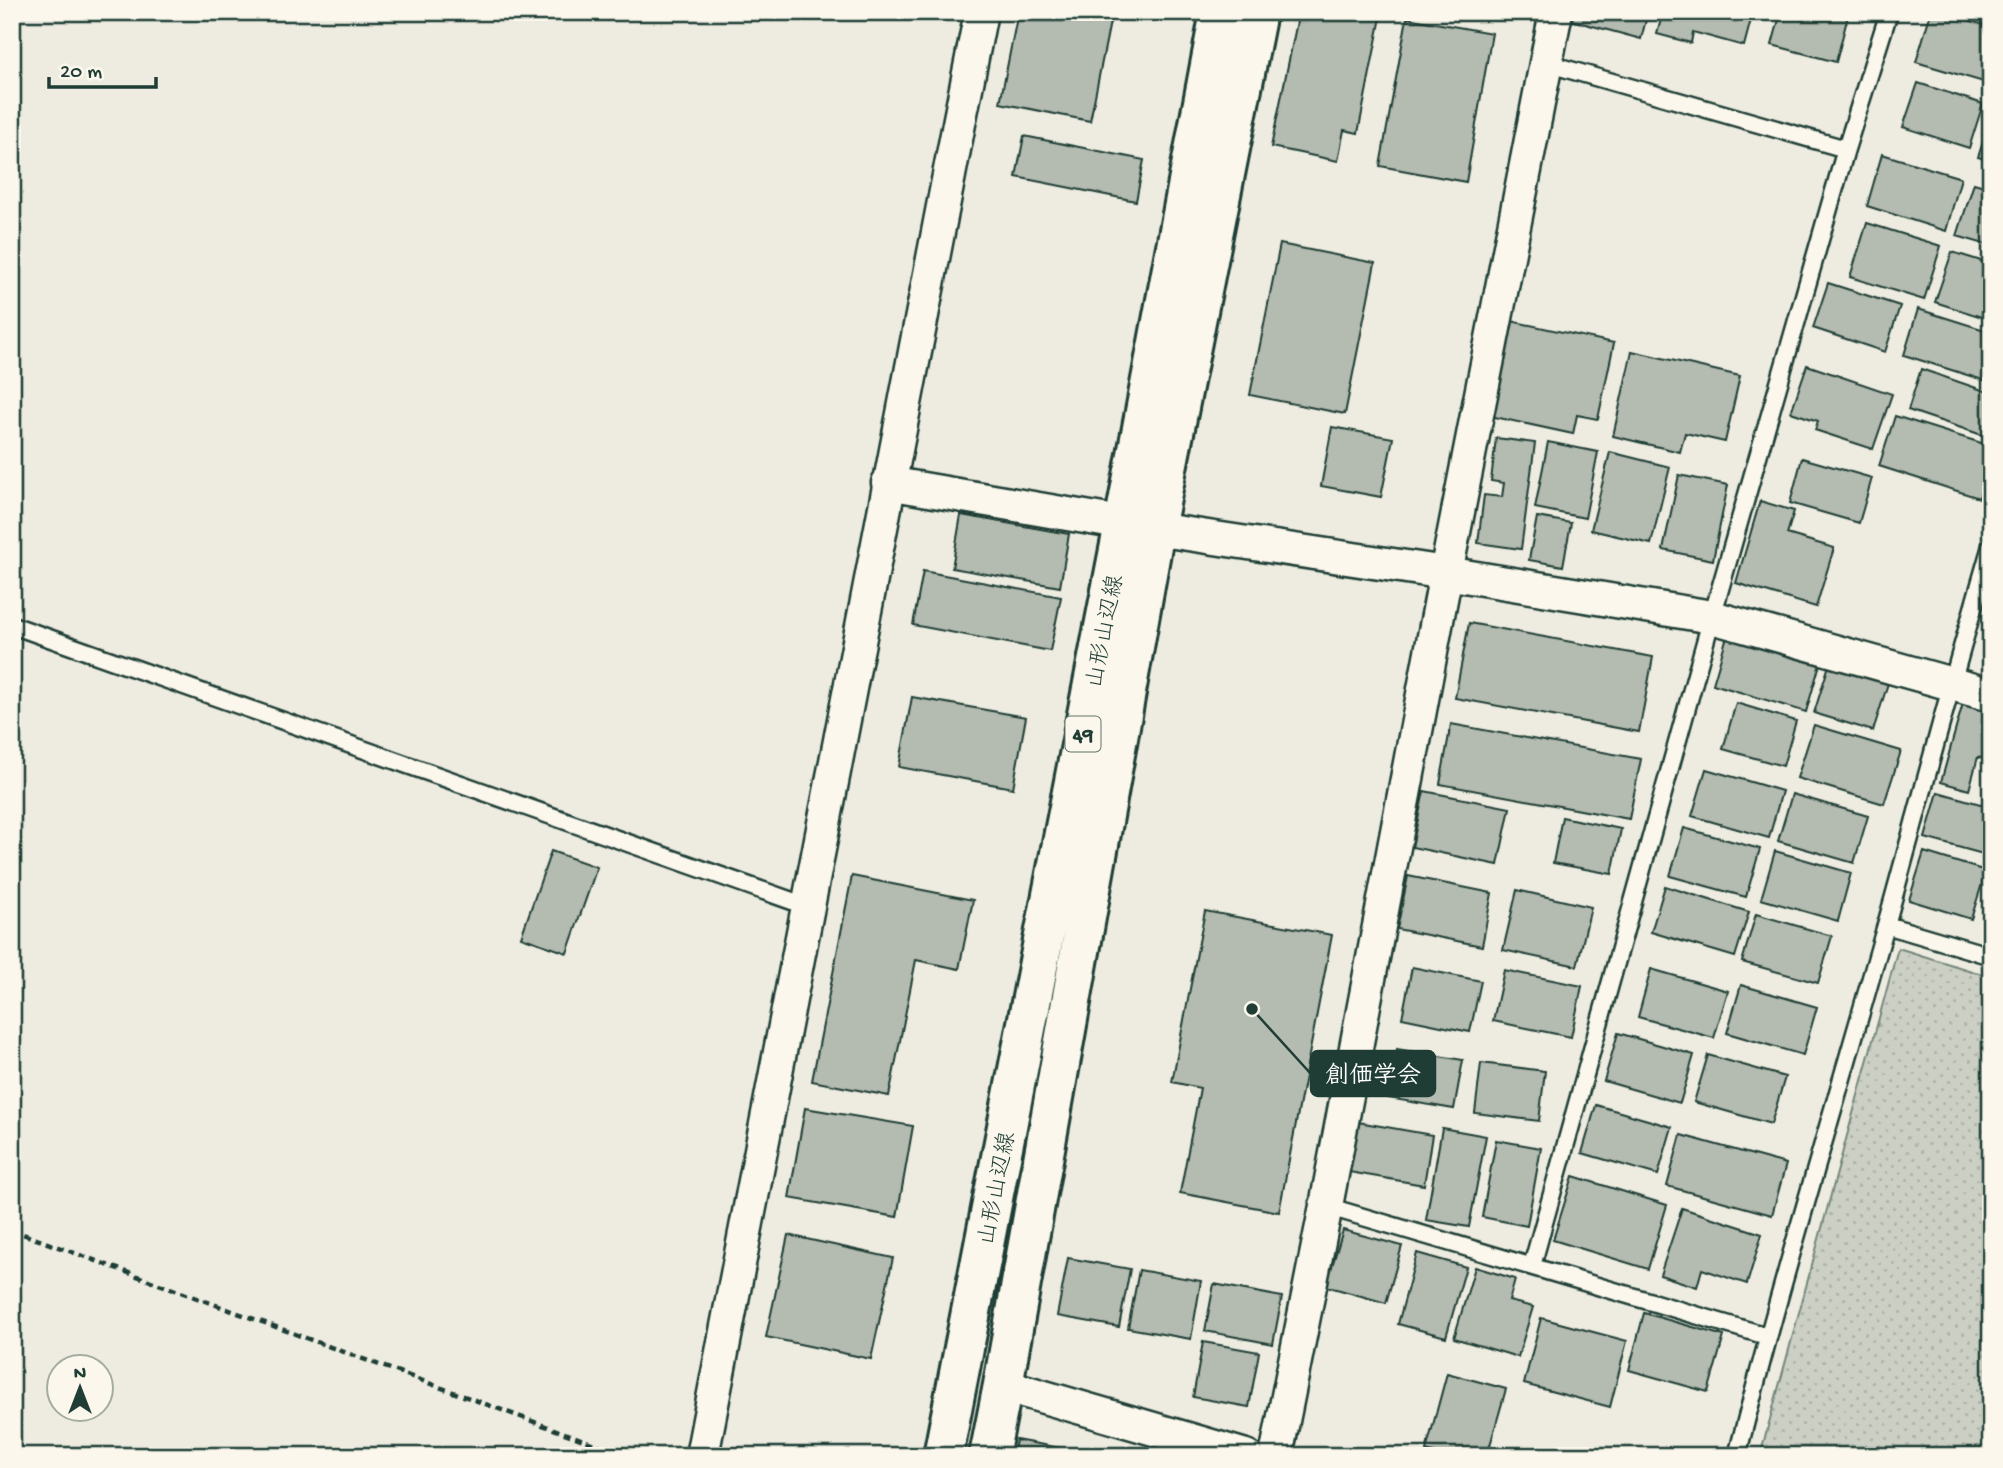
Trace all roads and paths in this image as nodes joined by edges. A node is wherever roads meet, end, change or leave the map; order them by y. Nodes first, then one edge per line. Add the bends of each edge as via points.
1 (981, 12) edge
2 (1220, 12) edge
3 (1257, 12) edge
4 (1556, 12) edge
5 (1889, 12) edge
6 (1546, 63) junction
7 (1846, 149) junction
8 (888, 483) junction
9 (1140, 526) junction
10 (1991, 547) edge
11 (1446, 573) junction
12 (1712, 617) junction
13 (12, 625) edge
14 (1951, 683) junction
15 (1991, 695) edge
16 (809, 907) junction
17 (1886, 925) junction
18 (1991, 956) edge
19 (1326, 1206) junction
20 (12, 1230) edge
21 (1532, 1266) junction
22 (1767, 1336) junction
23 (1003, 1385) junction
24 (628, 1456) edge
25 (702, 1456) edge
26 (943, 1456) edge
27 (989, 1456) edge
28 (1246, 1456) edge
29 (1276, 1456) edge
30 (1737, 1456) edge

1 - 8 street
2 - 9 main road, 山形山辺線 / 49
3 - 9 main road, 山形山辺線 / 49
4 - 6 street
5 - 7 lane
6 - 7 lane
6 - 11 street
7 - 12 lane
8 - 9 street
8 - 16 street
9 - 11 street
9 - 23 main road, 山形山辺線 / 49
9 - 26 main road, 山形山辺線 / 49
10 - 14 lane
11 - 12 street
11 - 19 street
12 - 14 street
12 - 21 lane
13 - 16 lane
14 - 15 street
14 - 17 lane
16 - 25 street
17 - 18 lane
17 - 22 lane
19 - 21 lane
19 - 29 street
20 - 24 path
21 - 22 lane
22 - 30 lane
23 - 27 main road, 山形山辺線 / 49
23 - 28 street

